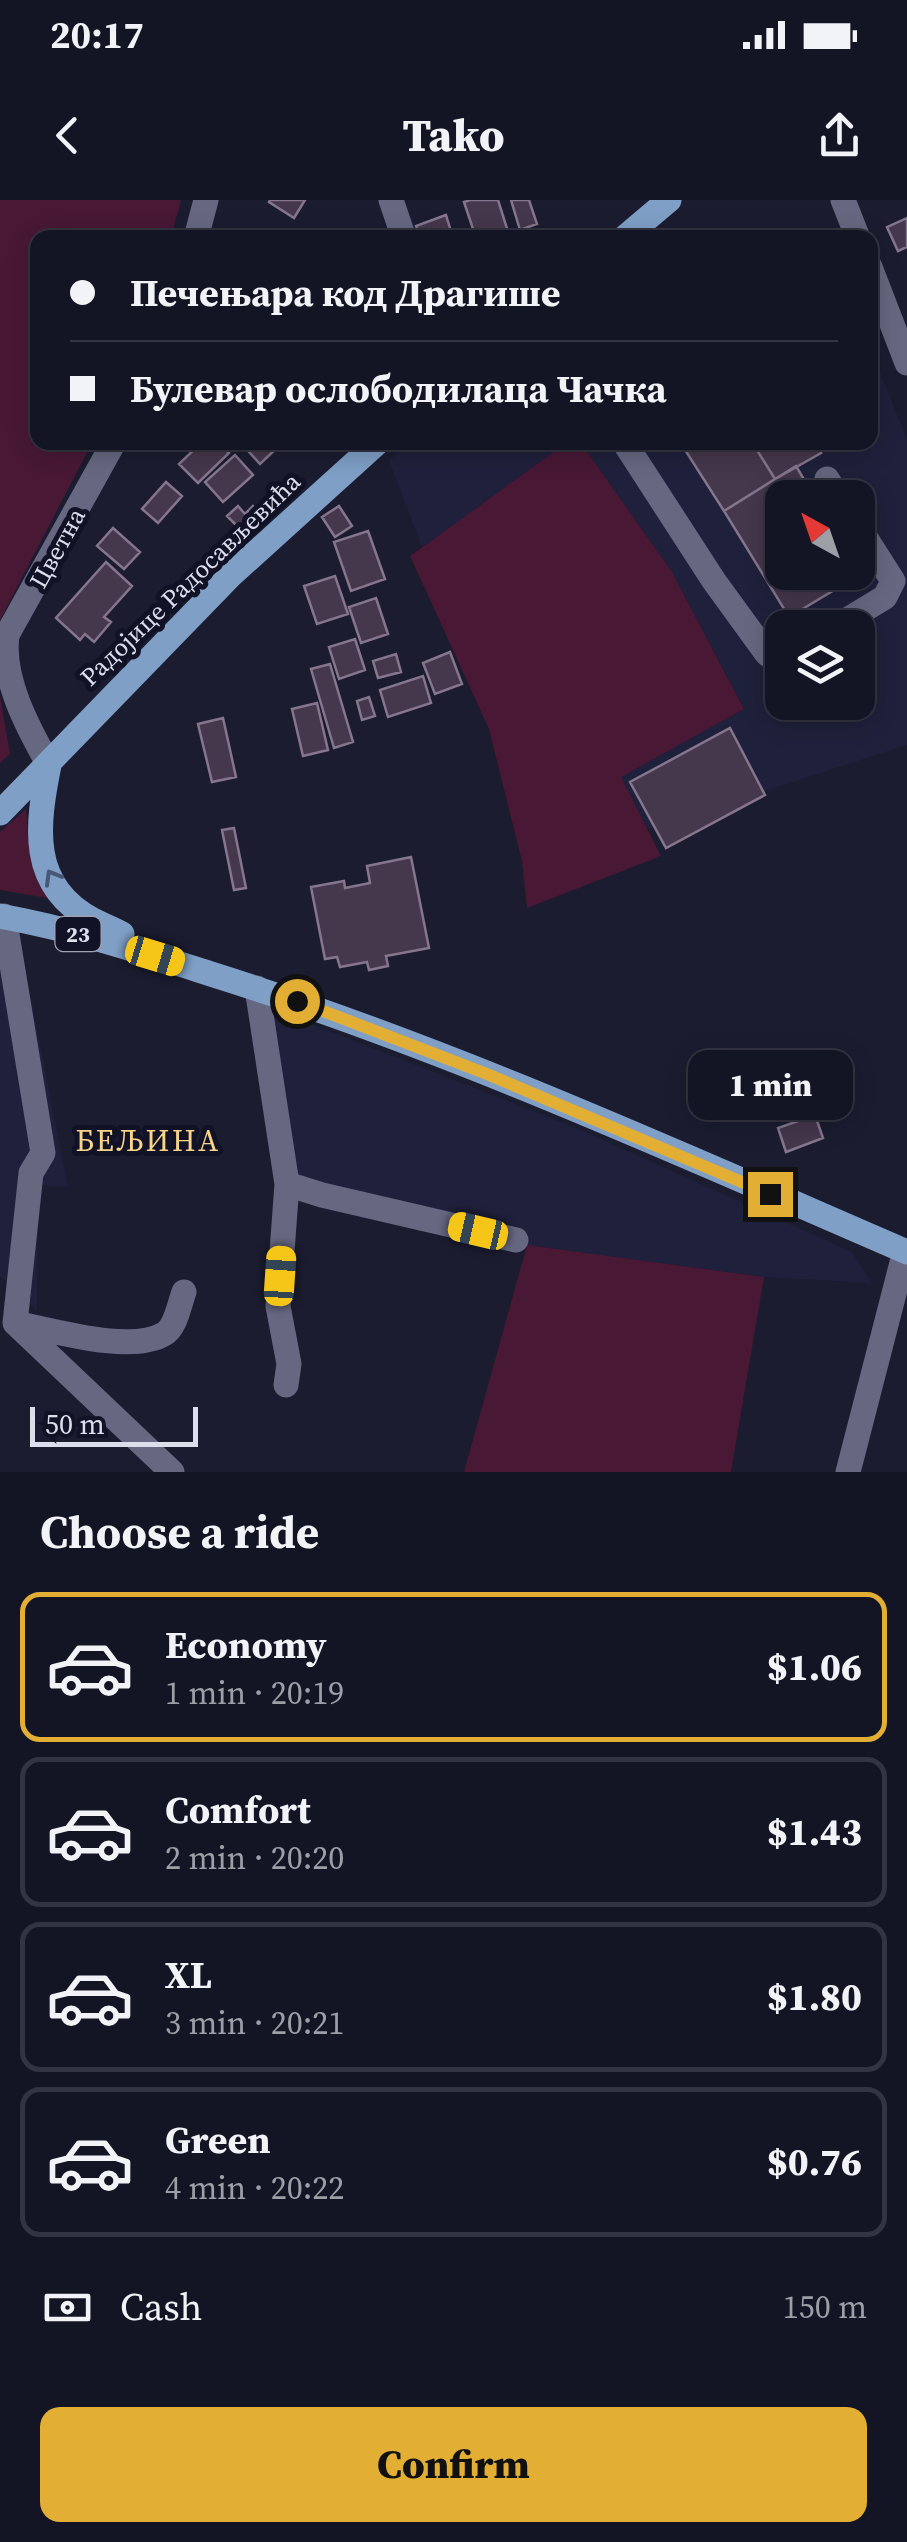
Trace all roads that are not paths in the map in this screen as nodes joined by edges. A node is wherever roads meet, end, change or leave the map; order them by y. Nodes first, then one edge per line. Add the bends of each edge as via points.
1 (206, 200) edge
2 (391, 200) edge
3 (843, 200) edge
4 (657, 204) edge
5 (198, 230) edge
6 (401, 230) edge
7 (632, 230) edge
8 (855, 230) edge
9 (878, 279) edge
10 (898, 308) edge
11 (907, 364) edge
12 (110, 450) edge
13 (369, 450) edge
14 (629, 450) edge
15 (875, 553) edge
16 (865, 610) edge
17 (3, 644) edge
18 (765, 651) edge
19 (49, 765) junction
20 (6, 804) edge
21 (2, 916) edge
22 (155, 956) junction
23 (257, 988) junction
24 (287, 1184) junction
25 (516, 1240) dead end
26 (906, 1252) edge
27 (184, 1292) dead end
28 (8, 1316) edge
29 (286, 1385) dead end
30 (172, 1472) edge
31 (848, 1472) edge

1 - 5 street
2 - 6 street
3 - 8 street
4 - 7 main road
9 - 10 street
10 - 11 street
12 - 17 street, Цветна
13 - 19 main road, Радојице Радосављевића via 230,576
14 - 18 street
15 - 16 street via 893,581 885,598
17 - 19 street, Цветна via 22,711
19 - 20 main road, Радојице Радосављевића
22 -> 19 main road via 82,912 45,868 38,828
21 - 22 main road, 23
21 - 28 street via 43,1153 31,1173
22 - 23 main road, 23
23 - 24 street
23 - 26 main road, 23 via 487,1074
24 - 25 street
24 - 29 street via 278,1306 289,1364
26 - 31 street
27 - 28 street via 165,1334 141,1341
28 - 30 street

